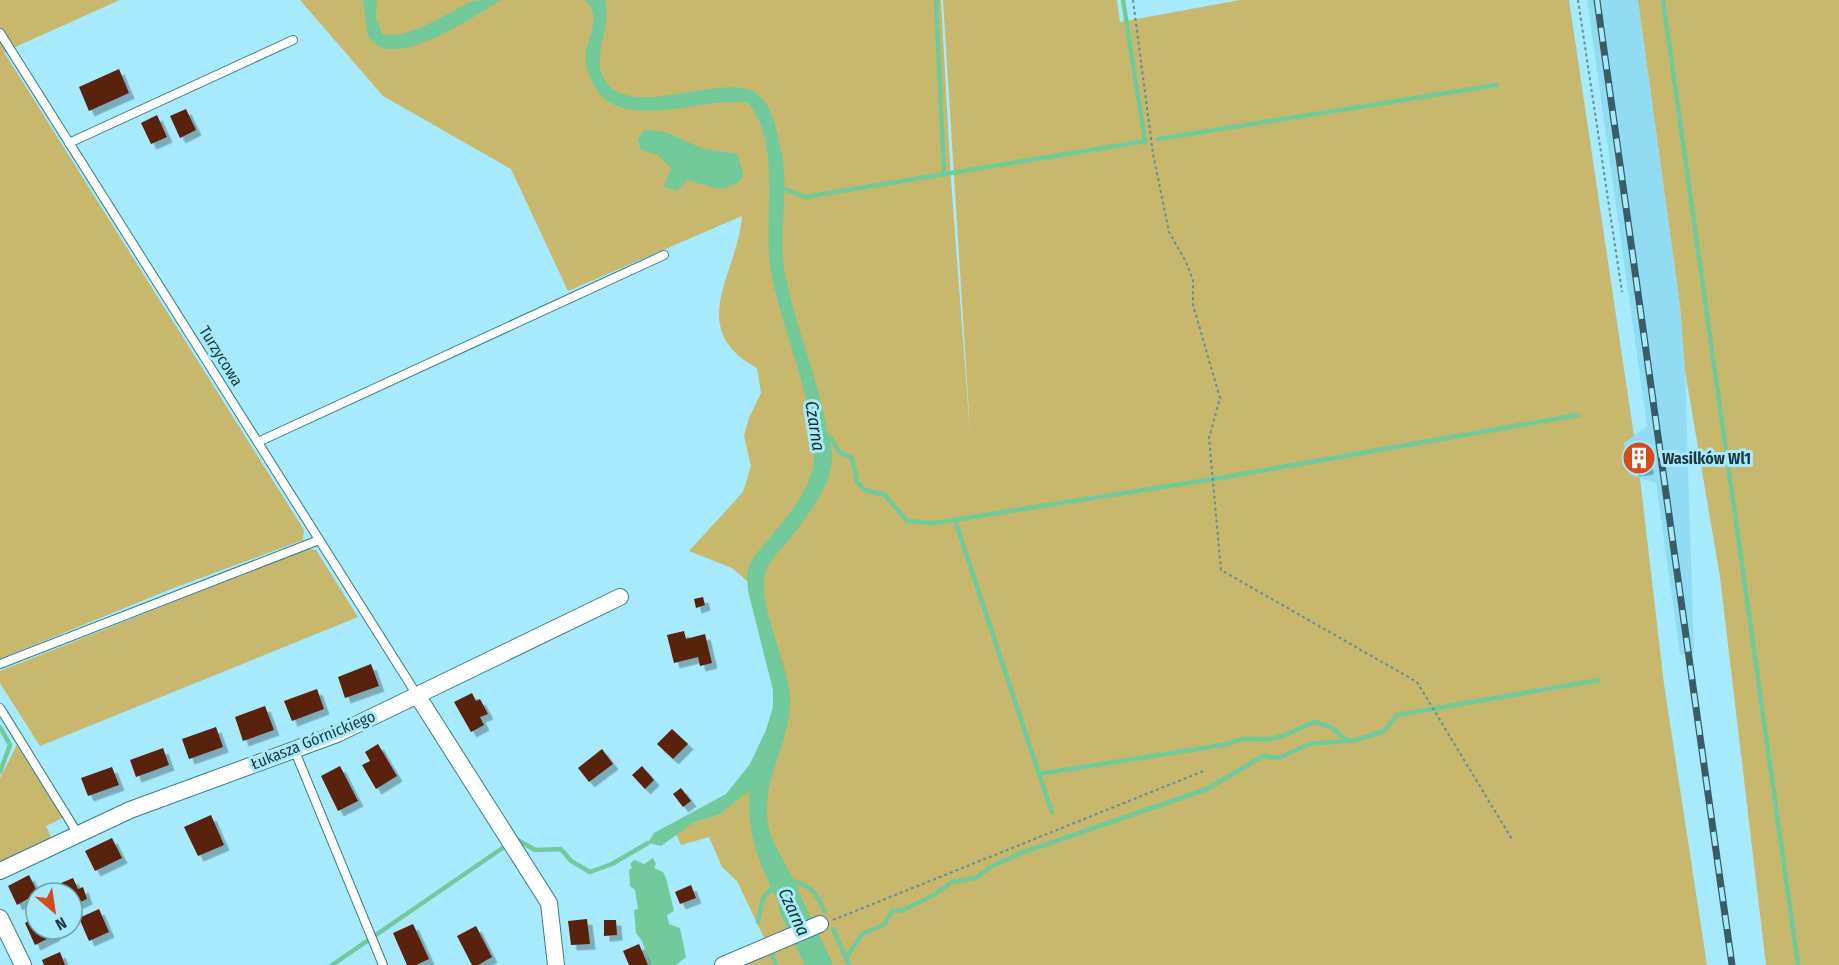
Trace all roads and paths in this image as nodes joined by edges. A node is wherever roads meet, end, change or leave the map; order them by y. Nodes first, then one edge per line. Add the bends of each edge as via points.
1 (1133, 0) edge
2 (1578, 0) edge
3 (0, 33) edge
4 (293, 40) dead end
5 (69, 143) junction
6 (664, 255) dead end
7 (1622, 292) dead end
8 (258, 442) junction
9 (319, 540) junction
10 (620, 597) dead end
11 (0, 664) edge
12 (417, 695) junction
13 (0, 708) edge
14 (294, 749) junction
15 (1206, 770) dead end
16 (78, 834) junction
17 (1513, 841) dead end
18 (0, 871) edge
19 (0, 918) edge
20 (820, 924) joint
21 (23, 965) edge
22 (383, 965) edge
23 (556, 965) edge
24 (723, 965) edge

1 - 17 path via 1169,232 1193,280 1193,305 1220,398 1209,438 1221,570 1417,682
2 - 7 path
3 - 5 lane, Turzycowa
4 - 5 lane
5 - 8 lane, Turzycowa
6 - 8 lane
8 - 9 lane, Turzycowa
9 - 11 lane
9 - 12 lane, Turzycowa
10 - 12 street, Łukasza Górnickiego
12 - 14 street, Łukasza Górnickiego via 336,734
12 - 23 street via 549,903
13 - 16 lane
14 - 16 street, Łukasza Górnickiego via 130,810
14 - 22 lane
15 - 20 path
16 - 18 street, Łukasza Górnickiego
19 - 21 street
20 - 24 street

